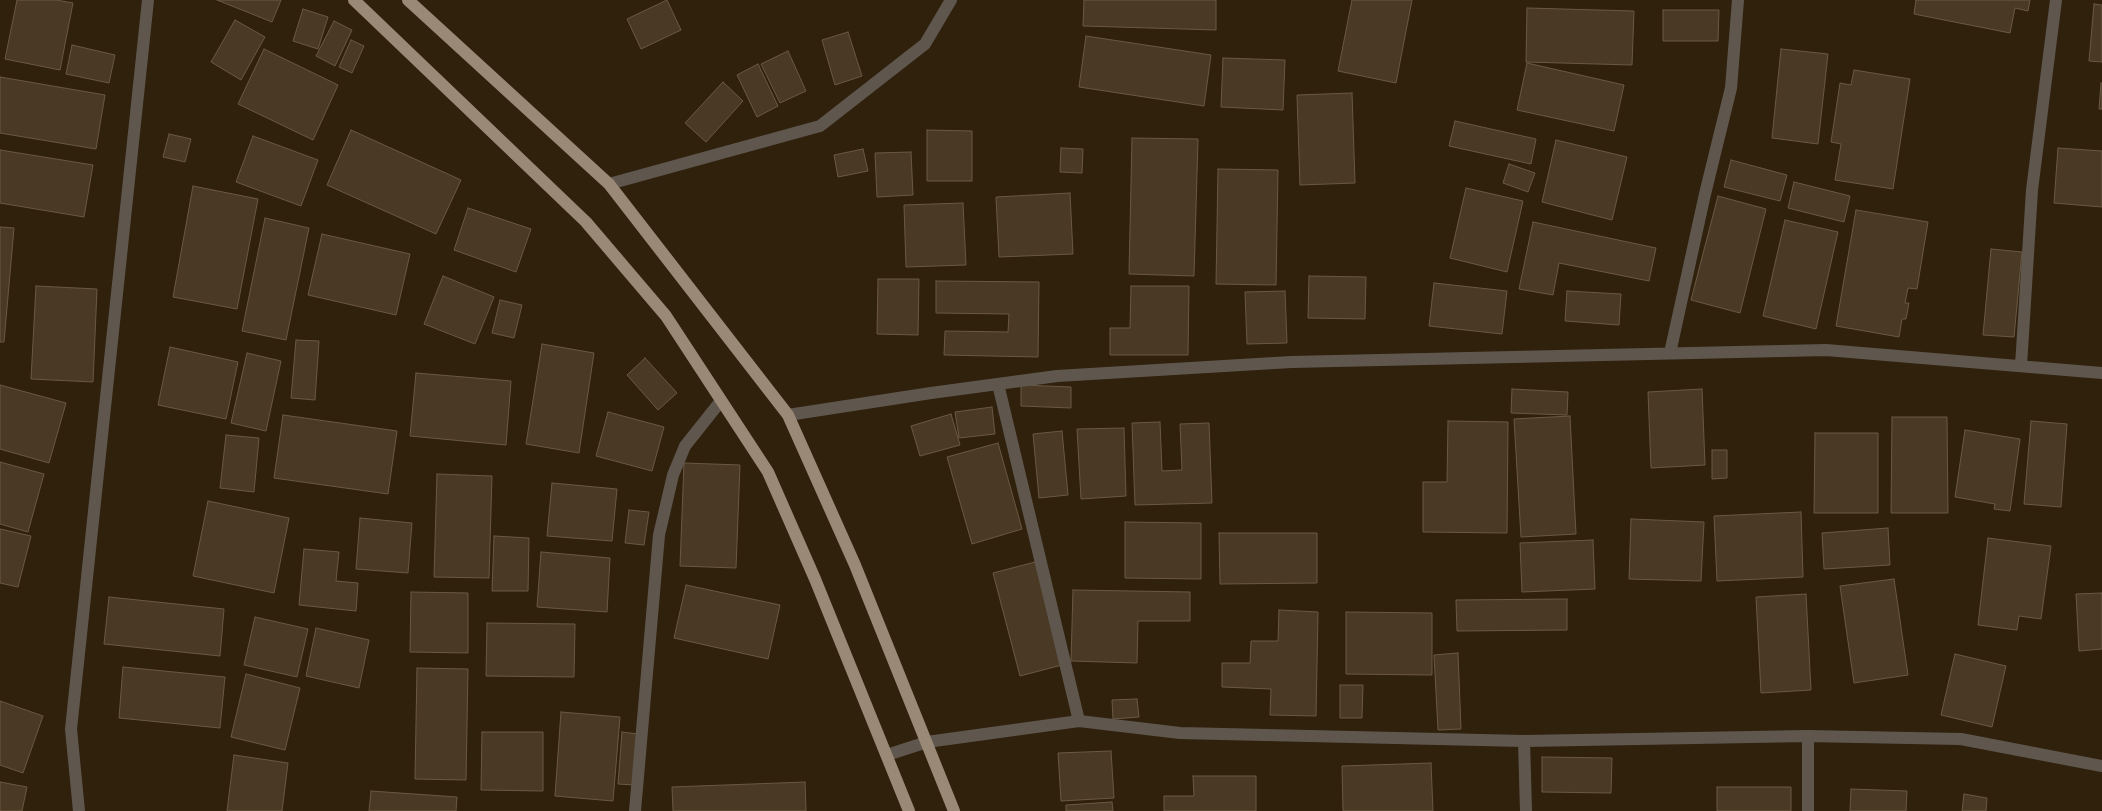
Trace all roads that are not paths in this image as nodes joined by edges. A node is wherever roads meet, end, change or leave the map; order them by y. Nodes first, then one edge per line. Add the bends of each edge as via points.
1 (148, 0) edge
2 (354, 0) edge
3 (408, 0) edge
4 (951, 0) edge
5 (1738, 0) edge
6 (2056, 0) edge
7 (609, 184) junction
8 (1670, 353) junction
9 (2021, 366) junction
10 (2102, 373) edge
11 (998, 384) junction
12 (720, 402) junction
13 (788, 415) junction
14 (1079, 721) junction
15 (1808, 736) junction
16 (1524, 741) junction
17 (927, 742) junction
18 (887, 755) junction
19 (2102, 766) edge
20 (79, 811) edge
21 (635, 811) edge
22 (909, 811) edge
23 (954, 811) edge
24 (1526, 811) edge
25 (1808, 811) edge

1 - 20 street via 71,729
2 - 12 main road via 586,222 666,316
3 - 7 main road
4 - 7 street via 925,44 820,126
5 - 8 street via 1731,88
6 - 9 street via 2032,190
7 - 13 main road
8 - 9 street via 1826,350
8 - 11 street via 1291,362 1057,376
9 - 10 street
11 - 13 street
11 - 14 street
12 - 18 main road via 768,472
12 - 21 street via 685,446 672,475 659,535
13 - 17 main road via 855,565
14 - 16 street via 1180,732
14 - 17 street
15 - 16 street
15 - 19 street via 1961,739
15 - 25 street
16 - 24 street
17 - 18 street
17 - 23 main road
18 - 22 main road

